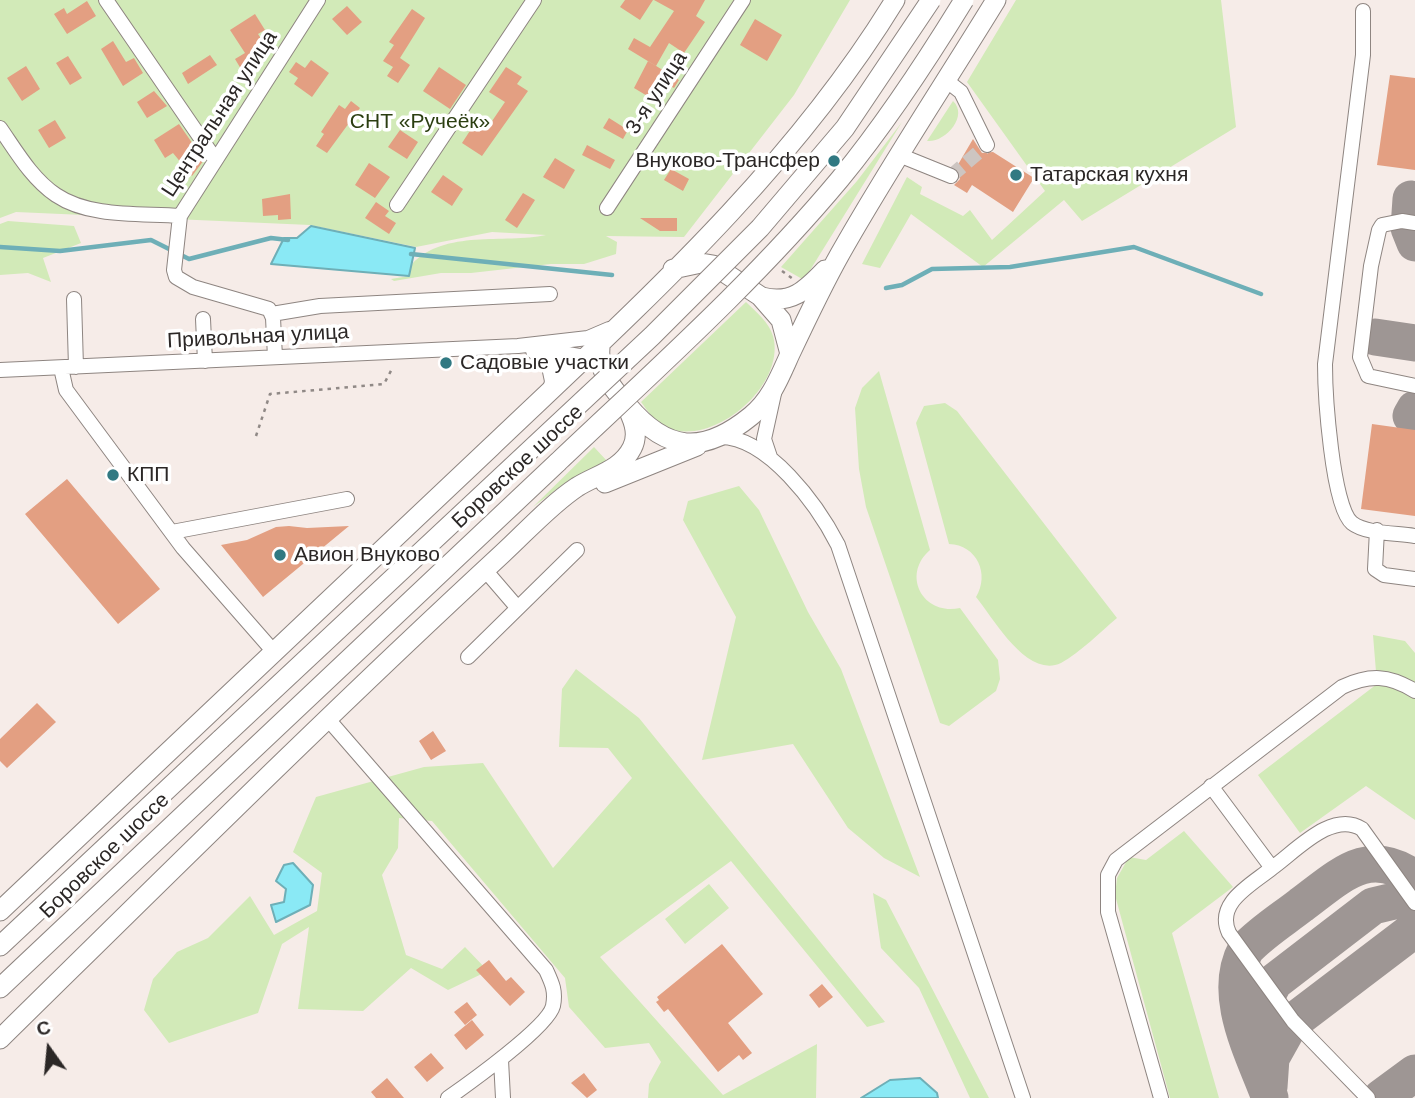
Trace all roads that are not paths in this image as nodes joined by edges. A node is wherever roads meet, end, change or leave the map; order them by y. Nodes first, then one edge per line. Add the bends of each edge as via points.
1 (106, 0) edge
2 (318, 0) edge
3 (534, 0) edge
4 (743, 0) edge
5 (895, 0) edge
6 (931, 0) edge
7 (964, 0) edge
8 (996, 0) edge
9 (1363, 11) dead end
10 (947, 81) junction
11 (0, 128) edge
12 (987, 145) dead end
13 (899, 155) junction
14 (215, 159) junction
15 (951, 176) dead end
16 (397, 205) dead end
17 (607, 208) dead end
18 (180, 216) junction
19 (1415, 223) edge
20 (838, 257) junction
21 (672, 270) junction
22 (550, 294) dead end
23 (762, 297) junction
24 (74, 299) dead end
25 (272, 314) junction
26 (627, 316) junction
27 (203, 319) dead end
28 (601, 341) junction
29 (518, 346) junction
30 (790, 354) junction
31 (275, 357) junction
32 (585, 357) junction
33 (205, 361) junction
34 (68, 367) junction
35 (0, 370) edge
36 (608, 383) junction
37 (1415, 386) edge
38 (775, 387) junction
39 (550, 391) junction
40 (625, 403) junction
41 (713, 438) junction
42 (770, 458) junction
43 (347, 499) dead end
44 (561, 502) junction
45 (1377, 530) junction
46 (172, 532) junction
47 (1415, 536) edge
48 (577, 550) dead end
49 (485, 570) junction
50 (1415, 579) edge
51 (516, 606) junction
52 (274, 652) junction
53 (468, 657) dead end
54 (1415, 691) edge
55 (327, 718) junction
56 (1211, 786) junction
57 (1272, 868) junction
58 (1415, 903) edge
59 (0, 911) edge
60 (0, 946) edge
61 (0, 988) edge
62 (0, 1039) edge
63 (501, 1060) junction
64 (448, 1098) edge
65 (503, 1098) edge
66 (1023, 1098) edge
67 (1161, 1098) edge
68 (1368, 1098) edge

1 - 14 street
2 - 14 street, Центральная улица
3 - 16 street
4 - 17 street, 3-я улица
5 - 21 main road via 806,126
6 - 60 main road, Боровское шоссе, bridge via 838,137 760,228 652,336
7 - 61 main road, Боровское шоссе, bridge via 878,130 784,242 645,380
8 - 10 main road
9 - 45 street via 1363,55 1325,365 1334,469 1344,514 1356,525
10 - 12 street via 961,92
10 - 13 main road
11 - 18 street via 30,171 56,195 88,209
13 - 15 street
13 - 20 main road
14 - 18 street, Центральная улица
18 - 25 street via 176,277 193,287 269,309
19 - 37 street via 1391,222 1379,230 1360,357 1368,376
20 - 23 main road via 799,295 781,300
20 - 30 main road
21 - 23 main road via 713,264
21 - 26 main road
22 - 25 street via 320,306
23 - 30 main road via 784,326
24 - 34 street
25 - 31 street
26 - 28 main road
26 - 29 street via 596,336
27 - 33 street
28 - 32 main road
28 - 36 main road via 599,356
29 - 31 street, Привольная улица
29 - 32 street
29 - 39 street via 547,360
30 - 38 main road
31 - 33 street, Привольная улица
32 - 36 street
32 - 39 main road
33 - 34 street, Привольная улица
34 - 35 street, Привольная улица
34 - 46 street via 66,390
36 - 40 main road
38 - 41 main road via 753,415
38 - 42 street via 764,439
39 - 52 main road
40 - 41 main road via 652,432 667,440 690,444
40 - 44 main road via 636,432 632,450 619,465 577,487
41 - 42 street via 740,440
41 - 44 main road
42 - 66 street via 816,507 843,555
43 - 46 street
44 - 49 main road
45 - 47 street
45 - 50 street via 1377,572
46 - 52 street
48 - 51 street
49 - 51 street
49 - 55 main road
51 - 53 street
52 - 59 main road
54 - 56 street via 1387,677 1358,680 1293,722
55 - 62 main road
55 - 63 street via 555,988 553,1009
56 - 57 street
56 - 67 street via 1116,860 1108,875 1108,912
57 - 58 street via 1335,824 1353,823
57 - 68 street via 1232,902 1224,915 1226,926 1293,1021
63 - 64 street
63 - 65 street

